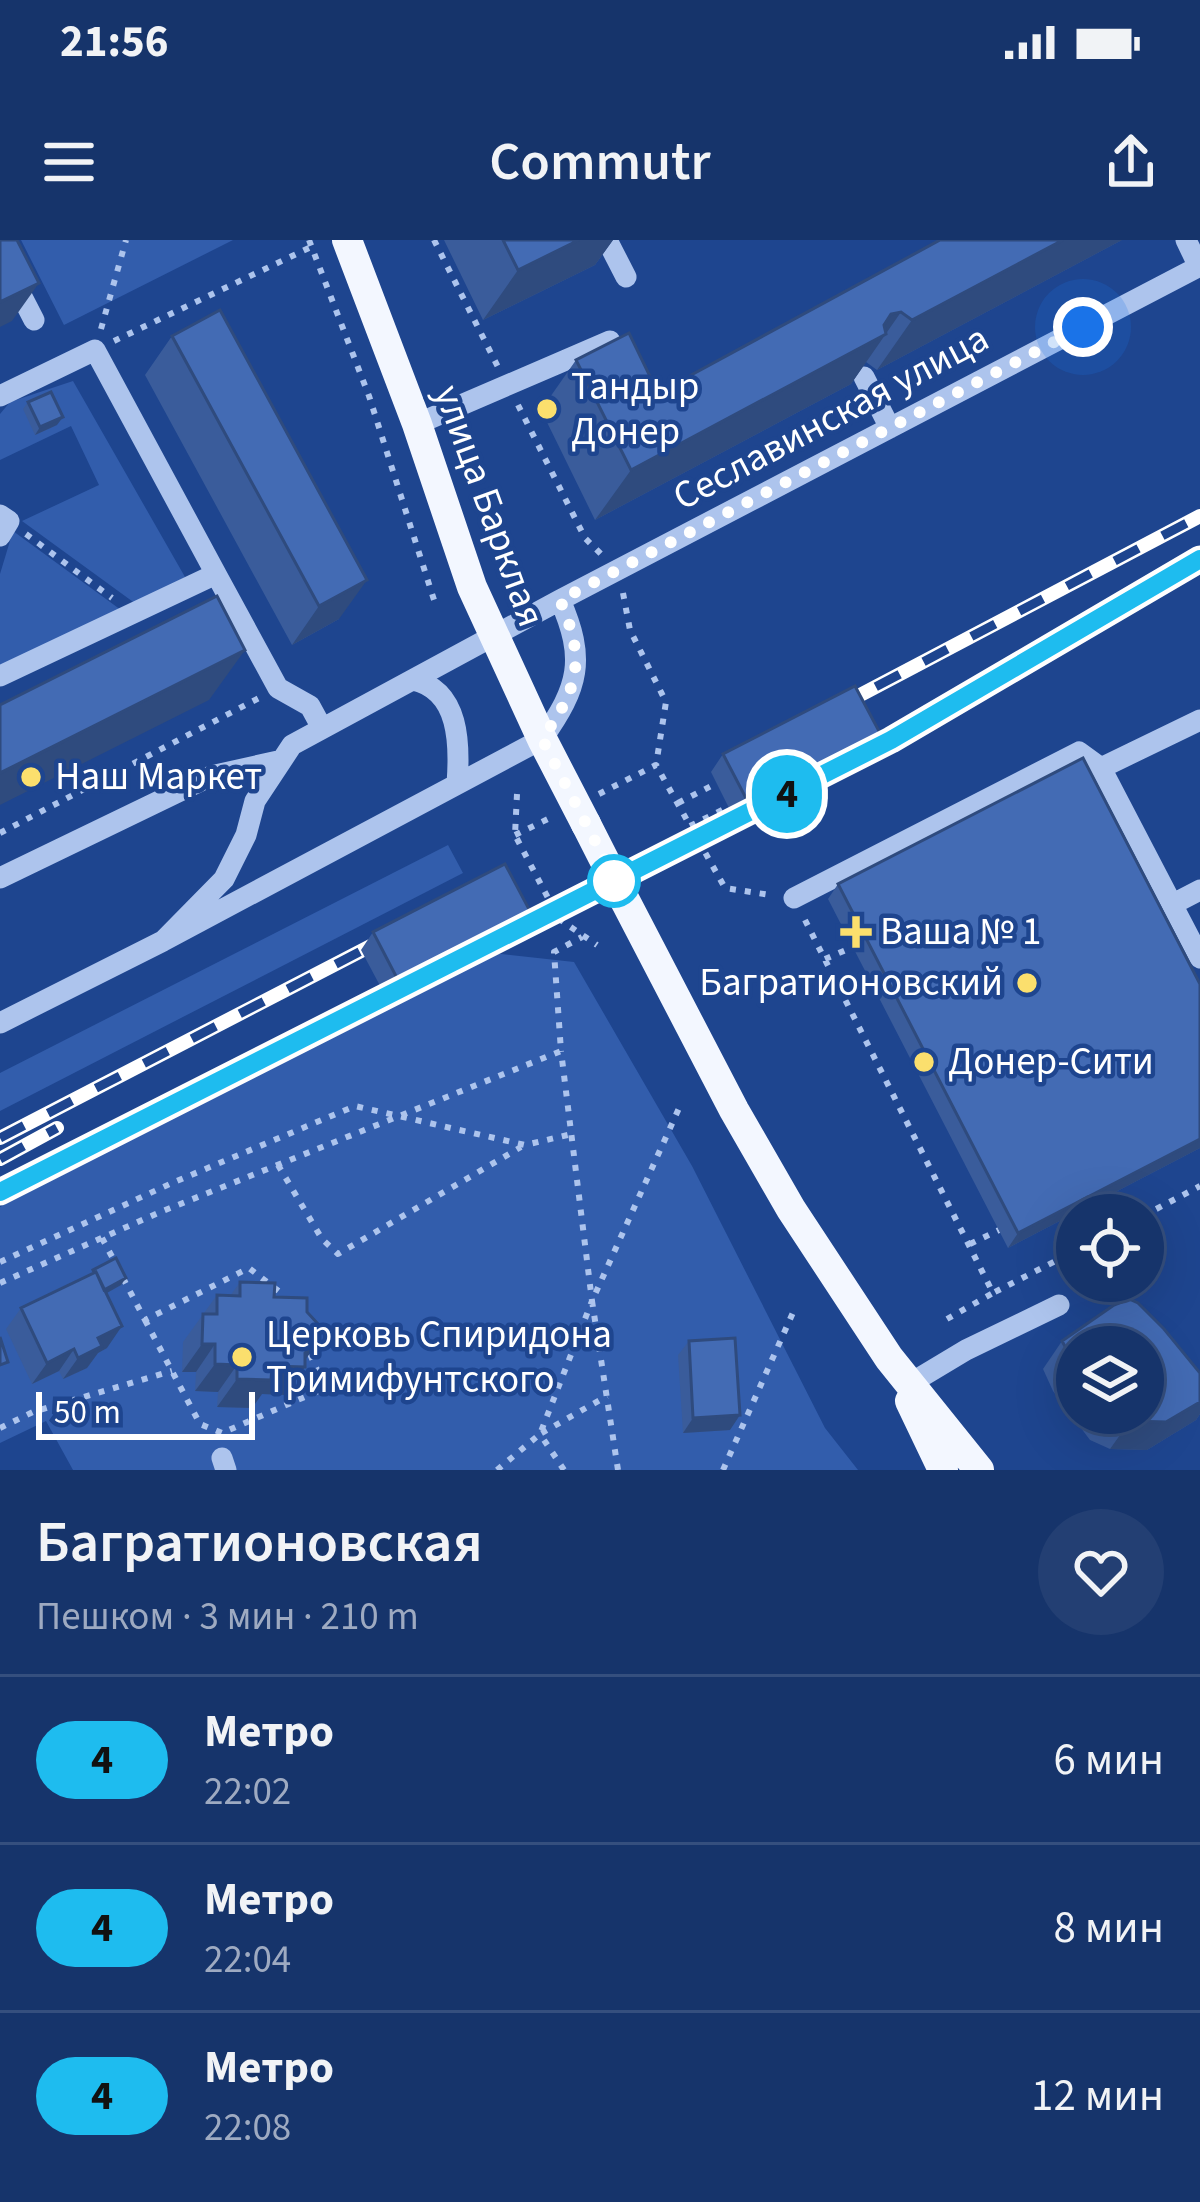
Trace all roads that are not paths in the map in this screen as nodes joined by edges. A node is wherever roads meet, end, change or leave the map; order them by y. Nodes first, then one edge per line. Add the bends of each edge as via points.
1 (346, 240) edge
2 (607, 240) edge
3 (1186, 240) edge
4 (0, 254) edge
5 (1199, 266) edge
6 (626, 277) dead end
7 (34, 320) edge
8 (864, 377) edge
9 (636, 390) edge
10 (0, 396) edge
11 (417, 424) junction
12 (890, 428) junction
13 (216, 574) junction
14 (560, 600) junction
15 (494, 635) junction
16 (0, 676) edge
17 (413, 680) junction
18 (1200, 720) edge
19 (322, 728) junction
20 (542, 739) junction
21 (278, 760) junction
22 (1101, 768) junction
23 (457, 784) junction
24 (0, 878) edge
25 (1200, 890) edge
26 (794, 898) road end
27 (1173, 904) junction
28 (163, 941) junction
29 (1200, 958) edge
30 (0, 1023) edge
31 (1059, 1305) dead end
32 (889, 1358) junction
33 (910, 1383) junction
34 (943, 1470) edge
35 (979, 1470) edge

1 - 11 main road, улица Барклая
2 - 6 street
3 - 5 street
4 - 7 street
5 - 12 street, Сеславинская улица
8 - 12 street
9 - 11 street via 610,341
10 - 13 street via 95,350
11 - 15 main road, улица Барклая
12 - 14 street, Сеславинская улица
13 - 16 street
13 - 19 street via 278,688 310,706
14 - 15 street, Сеславинская улица
14 - 20 street via 577,648 576,678
15 - 17 street, Сеславинская улица
15 - 20 main road, улица Барклая
17 - 19 street, Сеславинская улица
17 - 23 street via 440,692 456,727
18 - 22 street
19 - 21 street, Сеславинская улица
20 - 23 street, Сеславинская улица
20 - 32 main road, улица Барклая, bridge via 745,1130
21 - 24 street via 212,776
21 - 28 street, Сеславинская улица via 224,879
22 - 26 street via 1079,752
22 - 27 street
23 - 28 street, Сеславинская улица
25 - 27 street
27 - 29 street
28 - 30 street, Сеславинская улица
31 - 33 street
32 - 33 main road, улица Барклая
32 - 34 main road, улица Барклая
33 - 35 main road, улица Барклая

